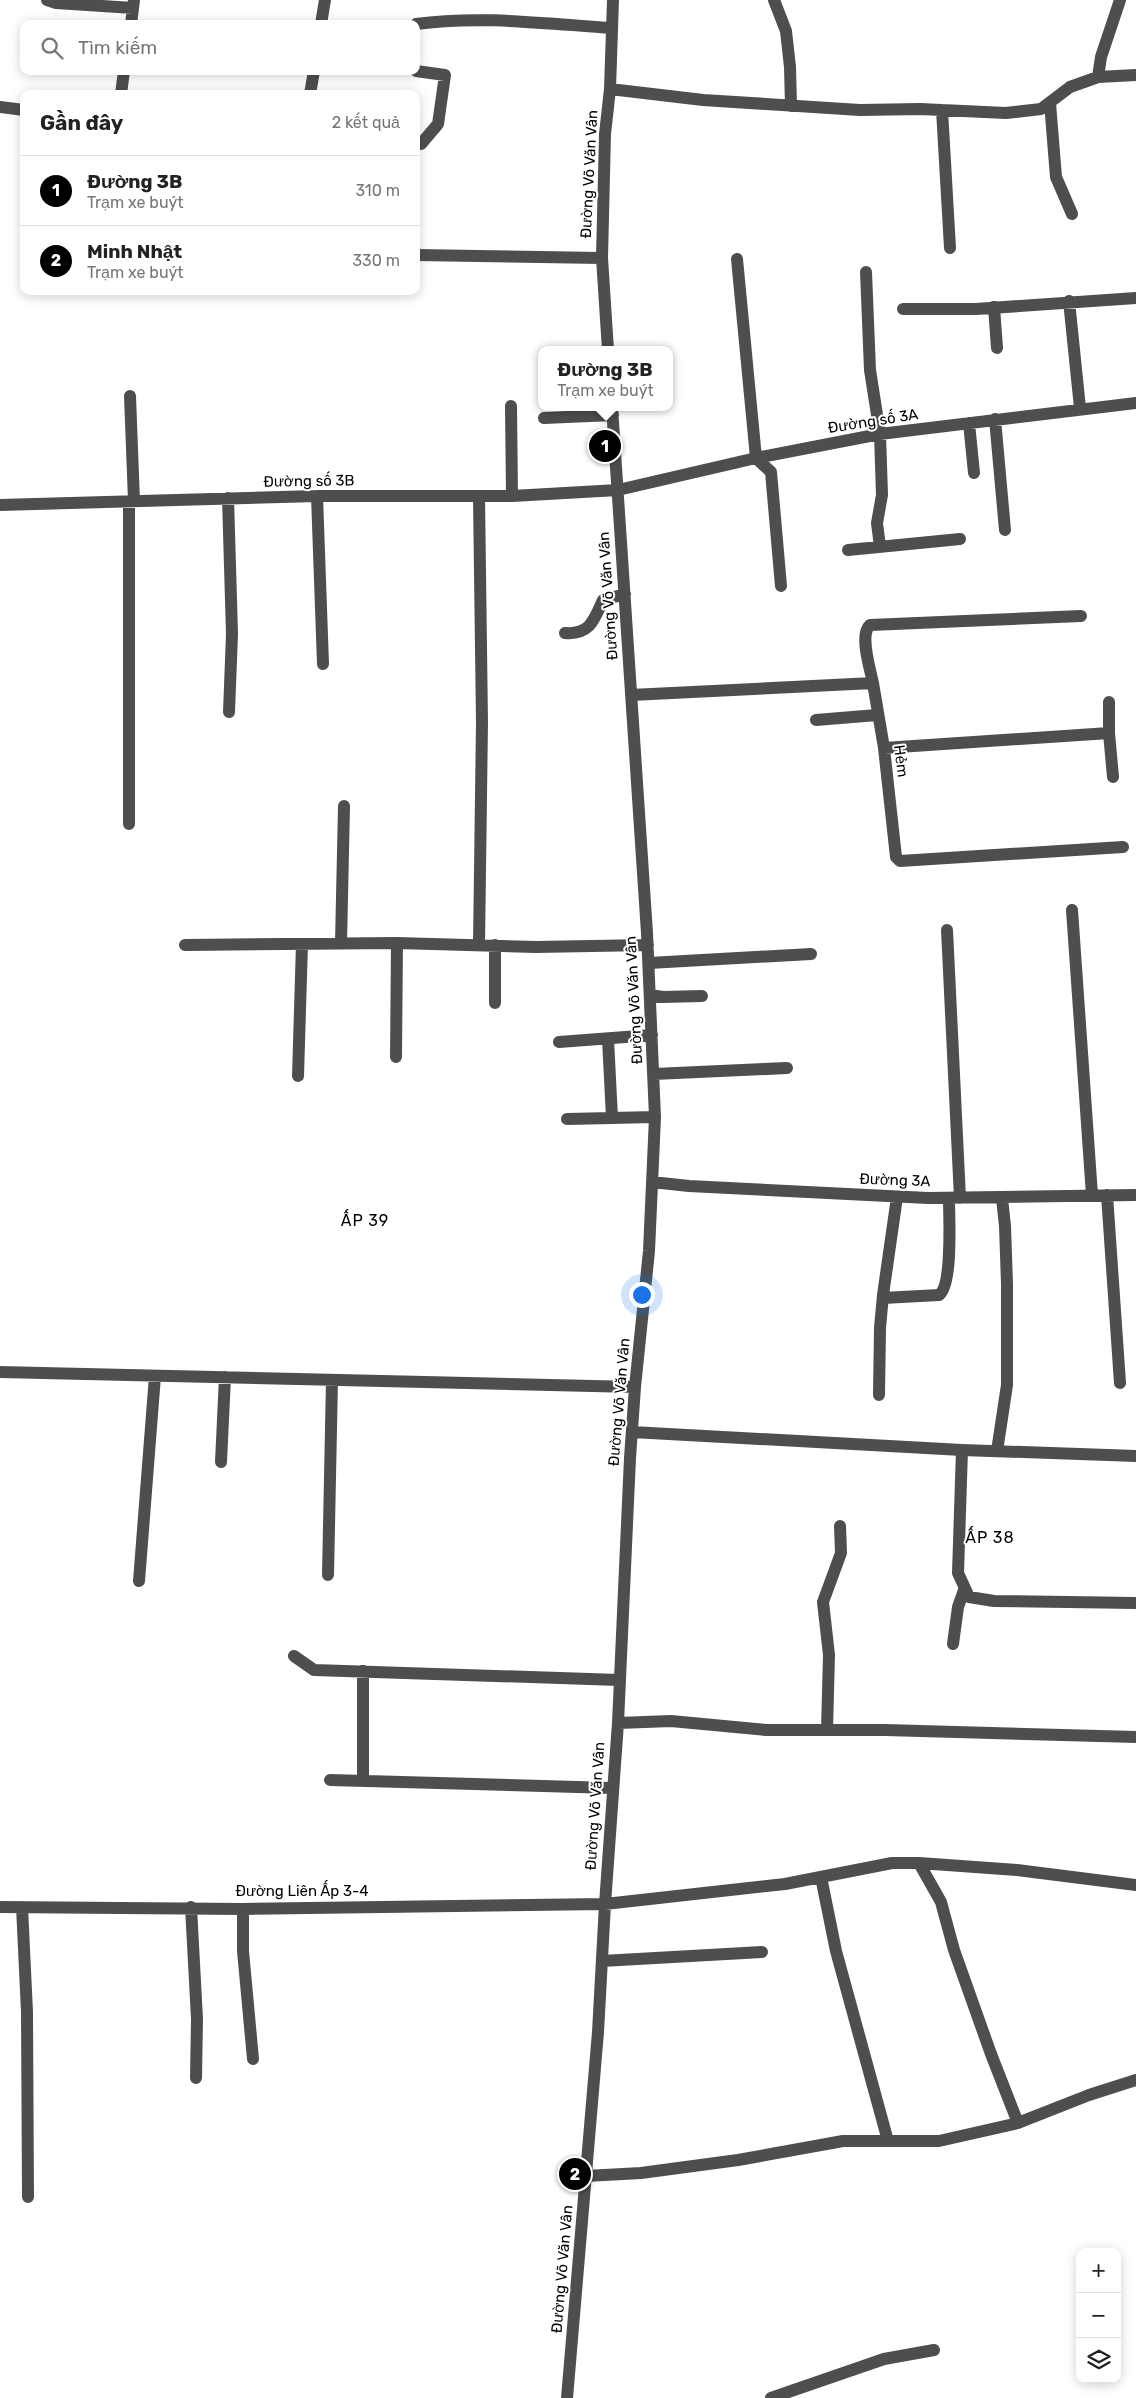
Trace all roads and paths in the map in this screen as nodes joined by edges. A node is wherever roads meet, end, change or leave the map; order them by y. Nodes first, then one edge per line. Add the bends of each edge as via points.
1 (47, 0) edge
2 (325, 0) edge
3 (613, 0) edge
4 (774, 0) edge
5 (1120, 0) edge
6 (133, 4) edge
7 (131, 20) edge
8 (322, 20) edge
9 (420, 23) edge
10 (612, 28) junction
11 (420, 72) edge
12 (123, 75) edge
13 (313, 75) edge
14 (1136, 75) edge
15 (1098, 77) junction
16 (610, 89) junction
17 (122, 90) edge
18 (311, 90) edge
19 (1050, 103) junction
20 (791, 106) junction
21 (0, 107) edge
22 (20, 110) edge
23 (942, 110) junction
24 (420, 144) edge
25 (1072, 214) dead end
26 (950, 248) dead end
27 (420, 255) edge
28 (602, 258) junction
29 (737, 259) dead end
30 (866, 272) dead end
31 (1136, 298) edge
32 (1069, 301) junction
33 (994, 307) junction
34 (903, 309) dead end
35 (608, 346) edge
36 (997, 348) dead end
37 (130, 396) dead end
38 (1136, 402) edge
39 (511, 406) dead end
40 (1080, 408) junction
41 (612, 411) edge
42 (544, 418) dead end
43 (994, 419) junction
44 (970, 422) junction
45 (880, 434) junction
46 (756, 458) junction
47 (974, 473) dead end
48 (618, 490) junction
49 (317, 496) junction
50 (512, 496) junction
51 (479, 497) junction
52 (228, 498) junction
53 (132, 501) junction
54 (0, 505) edge
55 (1005, 530) dead end
56 (960, 540) dead end
57 (880, 547) junction
58 (848, 550) dead end
59 (781, 586) dead end
60 (625, 594) junction
61 (1081, 616) dead end
62 (565, 633) dead end
63 (322, 664) dead end
64 (873, 682) junction
65 (631, 695) junction
66 (1109, 702) dead end
67 (229, 712) dead end
68 (877, 715) junction
69 (816, 720) dead end
70 (1109, 734) junction
71 (884, 748) junction
72 (1113, 777) dead end
73 (344, 806) dead end
74 (129, 824) dead end
75 (1123, 847) dead end
76 (1072, 910) dead end
77 (947, 930) dead end
78 (397, 943) junction
79 (302, 944) junction
80 (341, 944) junction
81 (185, 945) dead end
82 (479, 945) junction
83 (495, 945) junction
84 (648, 945) junction
85 (811, 954) dead end
86 (649, 962) junction
87 (650, 995) junction
88 (702, 996) dead end
89 (495, 1003) dead end
90 (652, 1036) junction
91 (608, 1038) junction
92 (559, 1042) dead end
93 (396, 1057) dead end
94 (787, 1068) dead end
95 (654, 1074) junction
96 (298, 1076) dead end
97 (655, 1117) junction
98 (612, 1118) junction
99 (567, 1119) dead end
100 (652, 1182) junction
101 (1092, 1195) junction
102 (1107, 1195) junction
103 (1136, 1196) edge
104 (897, 1197) junction
105 (954, 1198) junction
106 (1002, 1198) junction
107 (883, 1298) junction
108 (0, 1372) edge
109 (155, 1376) junction
110 (225, 1377) junction
111 (332, 1380) junction
112 (1120, 1383) dead end
113 (635, 1387) junction
114 (879, 1395) dead end
115 (632, 1432) junction
116 (962, 1450) junction
117 (997, 1451) junction
118 (1136, 1456) edge
119 (221, 1462) dead end
120 (840, 1526) dead end
121 (328, 1575) dead end
122 (139, 1581) dead end
123 (964, 1590) junction
124 (1136, 1603) edge
125 (953, 1644) dead end
126 (294, 1656) dead end
127 (364, 1671) junction
128 (619, 1680) junction
129 (618, 1722) junction
130 (827, 1730) junction
131 (1136, 1737) edge
132 (330, 1780) dead end
133 (363, 1781) junction
134 (612, 1788) junction
135 (919, 1863) junction
136 (821, 1877) junction
137 (1136, 1885) edge
138 (604, 1904) junction
139 (191, 1906) junction
140 (0, 1907) edge
141 (22, 1907) junction
142 (243, 1909) junction
143 (762, 1952) dead end
144 (602, 1961) junction
145 (252, 2059) dead end
146 (196, 2078) dead end
147 (1136, 2080) edge
148 (1018, 2123) junction
149 (888, 2141) junction
150 (586, 2176) junction
151 (28, 2197) dead end
152 (934, 2350) dead end
153 (568, 2398) edge
154 (771, 2398) edge

1 - 6 street via 56,3
2 - 8 street
3 - 10 street, Đường Võ Văn Vân
4 - 20 street via 786,31
5 - 15 street
6 - 7 street
9 - 10 street via 438,21
10 - 16 street, Đường Võ Văn Vân
11 - 24 street via 445,75 438,124
12 - 17 street
13 - 18 street
14 - 15 street
15 - 19 street via 1070,87
16 - 20 street
16 - 28 street, Đường Võ Văn Vân via 605,134
19 - 23 street via 1041,109 1006,114
19 - 25 street via 1056,178
20 - 23 street
21 - 22 street
23 - 26 street
27 - 28 street
28 - 35 street, Đường Võ Văn Vân
29 - 46 street
30 - 45 street via 870,370
31 - 32 street
32 - 33 street
32 - 40 street
33 - 34 street
33 - 36 street
37 - 53 street
38 - 40 street, Đường số 3A
39 - 50 street
40 - 43 street, Đường số 3A
41 - 42 street
41 - 48 street, Đường Võ Văn Vân
43 - 44 street, Đường số 3A
43 - 55 street
44 - 45 street, Đường số 3A
44 - 47 street
45 - 46 street, Đường số 3A
45 - 57 street via 882,495 877,523
46 - 48 street, Đường số 3A
46 - 59 street via 771,472
48 - 50 street, Đường số 3B
48 - 60 street, Đường Võ Văn Vân
49 - 51 street, Đường số 3B
49 - 52 street, Đường số 3B
49 - 63 street
50 - 51 street, Đường số 3B
51 - 82 street via 482,722
52 - 53 street, Đường số 3B
52 - 67 street via 232,625
53 - 54 street, Đường số 3B
53 - 74 street
56 - 57 street
57 - 58 street
60 - 62 street via 603,600 592,624 577,634
60 - 65 street, Đường Võ Văn Vân
61 - 64 street, Hẻm via 870,625 864,636
64 - 65 street
64 - 68 street, Hẻm
65 - 84 street, Đường Võ Văn Vân
66 - 70 street
68 - 69 street
68 - 71 street, Hẻm
70 - 71 street
70 - 72 street
71 - 75 street, Hẻm via 896,857 900,861
73 - 80 street
76 - 101 street
77 - 105 street
78 - 80 street
78 - 82 street
78 - 93 street
79 - 80 street
79 - 81 street
79 - 96 street
82 - 83 street
83 - 84 street
83 - 89 street
84 - 86 street, Đường Võ Văn Vân
85 - 86 street
86 - 87 street, Đường Võ Văn Vân
87 - 88 street
87 - 90 street, Đường Võ Văn Vân
90 - 91 street
90 - 95 street, Đường Võ Văn Vân
91 - 92 street
91 - 98 street
94 - 95 street
95 - 97 street, Đường Võ Văn Vân
97 - 98 street
97 - 100 street, Đường Võ Văn Vân
98 - 99 street
100 - 104 street, Đường 3A
100 - 113 street, Đường Võ Văn Vân via 649,1251
101 - 102 street, Đường 3A
101 - 106 street, Đường 3A
102 - 103 street, Đường 3A
102 - 112 street
104 - 105 street, Đường 3A
104 - 107 street
105 - 106 street, Đường 3A
105 - 107 street via 944,1291 939,1295
106 - 117 street via 1006,1226 1007,1386
107 - 114 street
108 - 109 street
109 - 110 street
109 - 122 street
110 - 111 street
110 - 119 street
111 - 113 street
111 - 121 street
113 - 115 street, Đường Võ Văn Vân
115 - 116 street
115 - 128 street, Đường Võ Văn Vân
116 - 117 street
116 - 123 street via 958,1574
117 - 118 street
120 - 130 street via 841,1553 823,1602 829,1655
123 - 124 street via 969,1598 994,1601
123 - 125 street
126 - 127 street via 314,1670
127 - 128 street
127 - 133 street
128 - 129 street, Đường Võ Văn Vân
129 - 130 street via 671,1721 766,1730
129 - 134 street, Đường Võ Văn Vân
130 - 131 street
132 - 133 street
133 - 134 street
134 - 138 street, Đường Võ Văn Vân
135 - 136 street, Đường Liên Ấp 3-4 via 892,1863
135 - 137 street, Đường Liên Ấp 3-4 via 1017,1870
135 - 148 street via 941,1902 960,1968
136 - 138 street, Đường Liên Ấp 3-4 via 785,1884
136 - 149 street via 836,1951
138 - 142 street, Đường Liên Ấp 3-4
138 - 144 street, Đường Võ Văn Vân
139 - 141 street, Đường Liên Ấp 3-4
139 - 142 street, Đường Liên Ấp 3-4
139 - 146 street via 197,2019
140 - 141 street, Đường Liên Ấp 3-4
141 - 151 street via 28,2012
142 - 145 street via 243,1951
143 - 144 street
144 - 150 street, Đường Võ Văn Vân
147 - 148 street via 1089,2094
148 - 149 street via 939,2141
149 - 150 street via 843,2141 641,2174
150 - 153 street, Đường Võ Văn Vân
152 - 154 street via 884,2359

